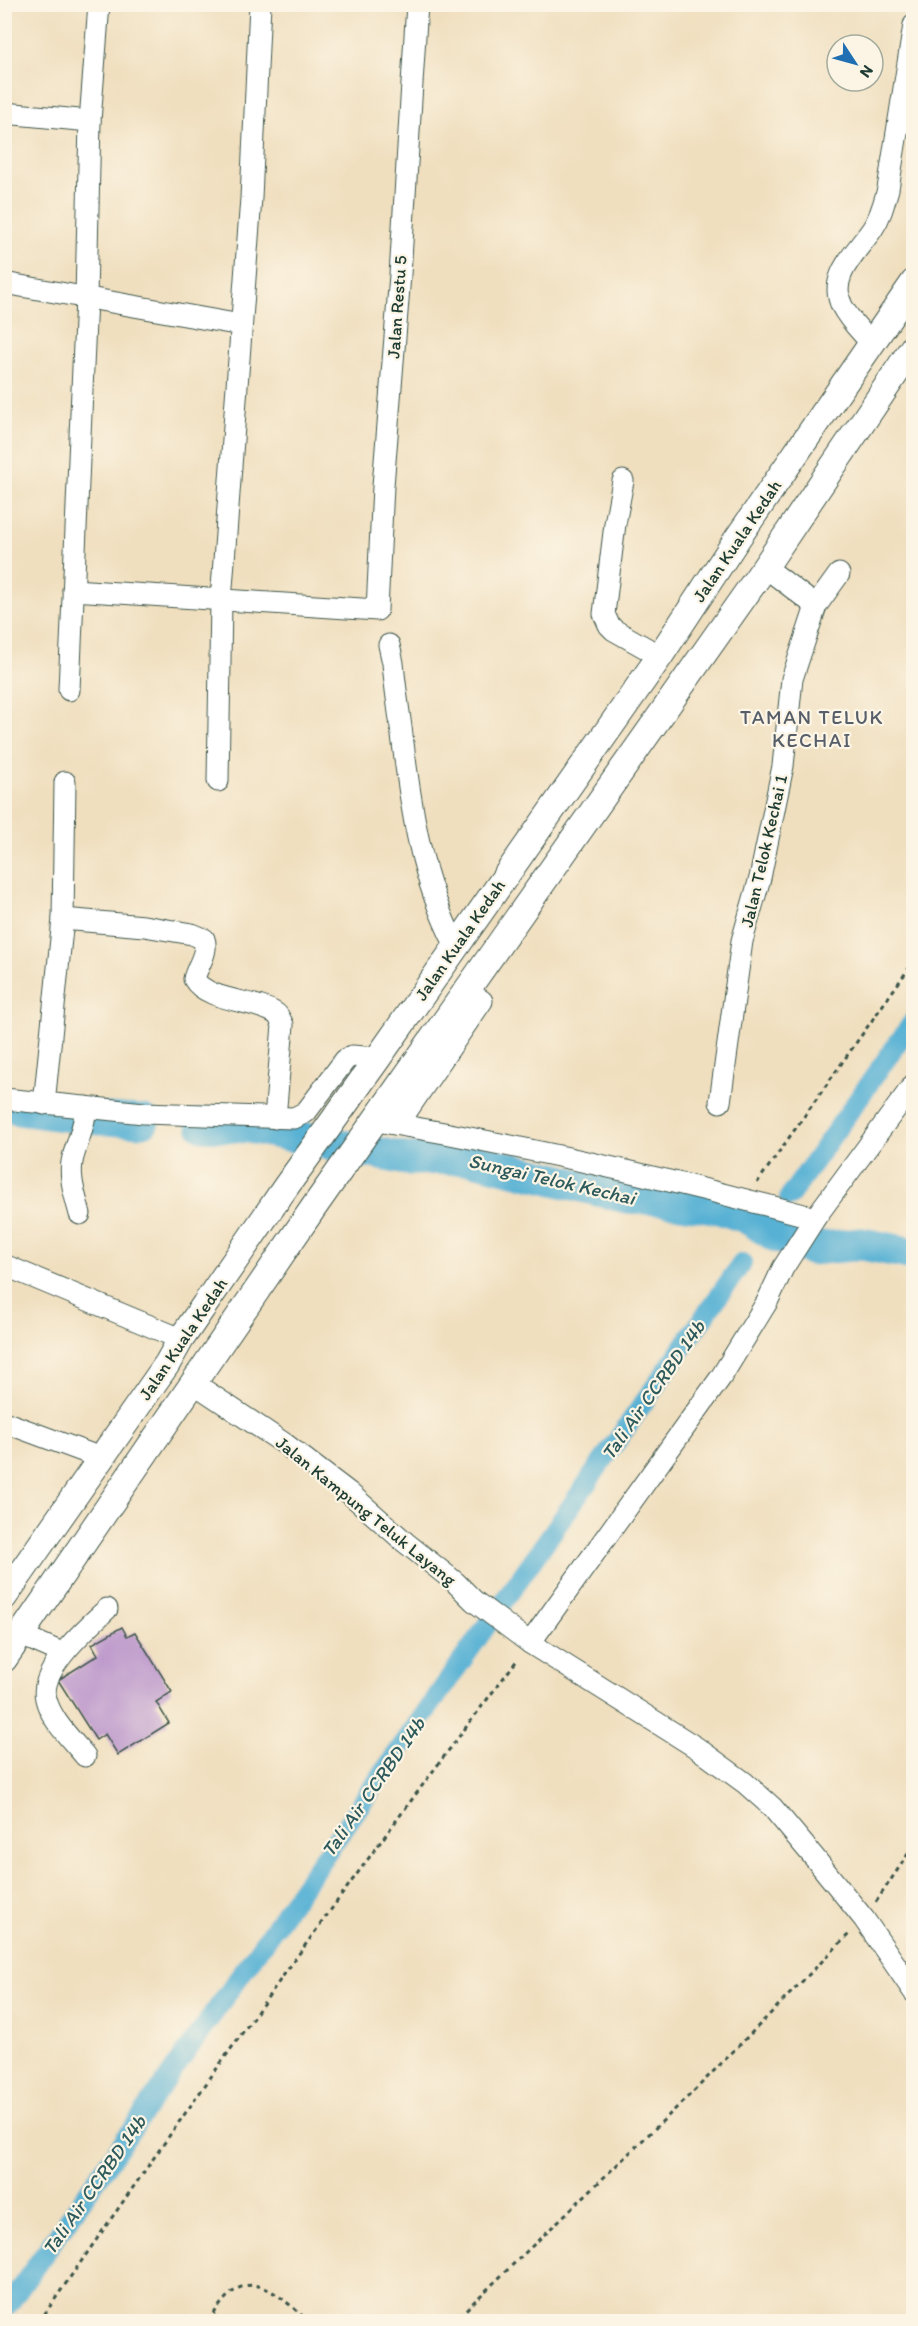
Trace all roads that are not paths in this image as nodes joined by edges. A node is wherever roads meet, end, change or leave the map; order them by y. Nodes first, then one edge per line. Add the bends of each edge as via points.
1 (99, 4) edge
2 (260, 4) edge
3 (417, 4) edge
4 (914, 25) edge
5 (4, 113) edge
6 (90, 121) junction
7 (914, 282) edge
8 (4, 283) edge
9 (86, 298) junction
10 (241, 326) junction
11 (871, 343) junction
12 (914, 346) edge
13 (623, 481) dead end
14 (765, 567) junction
15 (839, 574) dead end
16 (74, 590) junction
17 (221, 601) junction
18 (816, 606) junction
19 (388, 645) dead end
20 (660, 656) junction
21 (69, 690) dead end
22 (218, 781) dead end
23 (65, 782) dead end
24 (63, 919) junction
25 (456, 946) junction
26 (378, 1058) junction
27 (914, 1084) edge
28 (4, 1099) edge
29 (720, 1102) dead end
30 (44, 1104) junction
31 (85, 1116) junction
32 (275, 1118) junction
33 (383, 1123) junction
34 (80, 1214) dead end
35 (810, 1226) junction
36 (4, 1266) edge
37 (181, 1339) junction
38 (195, 1384) junction
39 (4, 1422) edge
40 (101, 1458) junction
41 (4, 1597) edge
42 (107, 1609) dead end
43 (13, 1632) edge
44 (525, 1639) junction
45 (62, 1653) junction
46 (4, 1659) edge
47 (85, 1756) dead end
48 (914, 1992) edge

1 - 6 street
2 - 10 street
3 - 17 street, Jalan Restu 5 via 382,486 377,610
4 - 11 street via 882,210 874,228 846,263 838,289 841,304
5 - 6 street
6 - 9 street
7 - 11 main road, Jalan Kuala Kedah
8 - 9 street
9 - 10 street
9 - 16 street
10 - 17 street
11 - 20 main road, Jalan Kuala Kedah
12 - 14 main road, Jalan Kuala Kedah
13 - 20 street via 604,614 614,630
14 - 18 street
14 - 33 main road, Jalan Kuala Kedah via 467,990
15 - 18 street, Jalan Telok Kechai 1
16 - 17 street
16 - 21 street
17 - 22 street
18 - 29 street, Jalan Telok Kechai 1 via 792,679 783,766 760,878 742,941
19 - 25 street via 409,793 426,875
20 - 25 main road, Jalan Kuala Kedah
23 - 24 street
24 - 30 street
24 - 32 street via 134,924 204,939 206,947 195,973 196,983 275,1013 283,1024
25 - 26 main road, Jalan Kuala Kedah
26 - 32 street via 348,1058 303,1115
26 - 37 main road, Jalan Kuala Kedah
27 - 35 street
28 - 30 street
30 - 31 street
31 - 32 street via 144,1113
31 - 34 street via 72,1167
33 - 35 street via 499,1142 746,1199
33 - 38 main road, Jalan Kuala Kedah via 314,1207
35 - 44 street via 721,1377 665,1459
36 - 37 street
37 - 40 main road, Jalan Kuala Kedah
38 - 43 main road, Jalan Kuala Kedah
38 - 44 street, Jalan Kampung Teluk Layang via 339,1485 474,1601
39 - 40 street
40 - 41 main road, Jalan Kuala Kedah
42 - 45 street
43 - 45 street
43 - 46 main road, Jalan Kuala Kedah
44 - 48 street, Jalan Kampung Teluk Layang via 697,1748 772,1807 864,1919
45 - 47 street via 47,1684 46,1701

